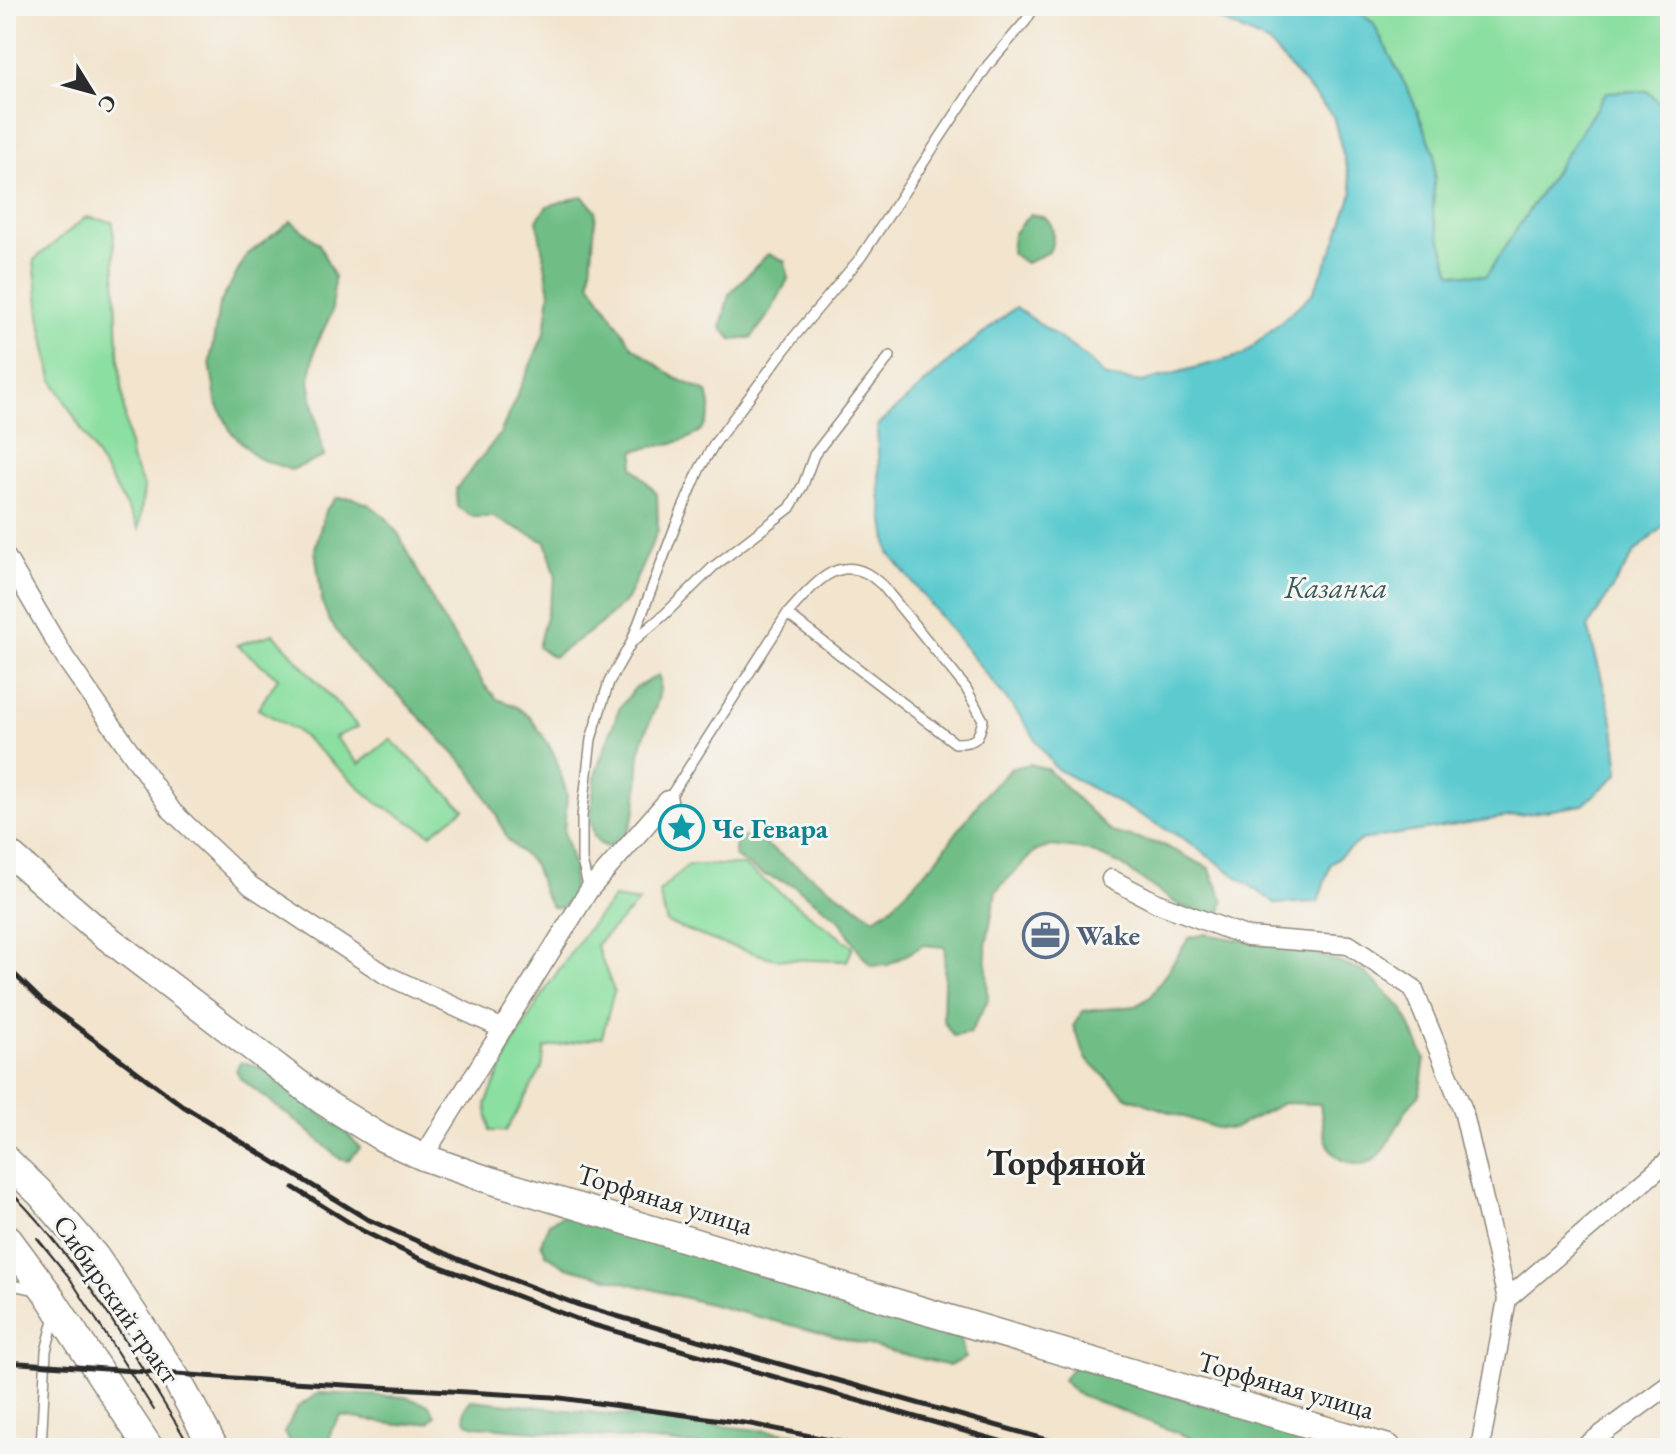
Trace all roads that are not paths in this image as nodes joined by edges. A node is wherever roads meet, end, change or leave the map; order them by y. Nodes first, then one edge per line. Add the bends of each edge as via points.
1 (1035, 6) edge
2 (890, 356) dead end
3 (6, 557) edge
4 (787, 614) junction
5 (631, 643) junction
6 (668, 800) joint
7 (6, 851) edge
8 (1111, 879) dead end
9 (589, 890) junction
10 (503, 1029) junction
11 (423, 1157) junction
12 (1670, 1159) edge
13 (6, 1160) edge
14 (6, 1237) edge
15 (6, 1284) edge
16 (1507, 1299) junction
17 (52, 1300) junction
18 (1670, 1384) edge
19 (41, 1448) edge
20 (149, 1448) edge
21 (214, 1448) edge
22 (1388, 1448) edge
23 (1480, 1448) edge
24 (1583, 1448) edge

1 - 5 lane via 988,65 861,257 715,443 675,527
2 - 5 lane via 814,455 790,508 713,567
3 - 10 street via 65,658 172,811 251,886 386,975
4 - 4 lane via 955,743 970,743 979,736 983,720 966,688 882,585 865,572 843,569 827,574
4 - 6 lane
5 - 9 lane via 609,682 591,739 582,817 582,861
6 - 9 street
7 - 11 street, Торфяная улица via 100,932 322,1101
8 - 16 street via 1157,903 1248,937 1349,945 1413,988 1463,1110
9 - 10 street
10 - 11 street
11 - 22 street, Торфяная улица
12 - 16 street
13 - 21 main road, Сибирский тракт via 95,1257 177,1380
14 - 17 main road, Сибирский тракт
15 - 17 lane
16 - 23 street
17 - 19 lane
17 - 20 main road, Сибирский тракт
18 - 24 street

